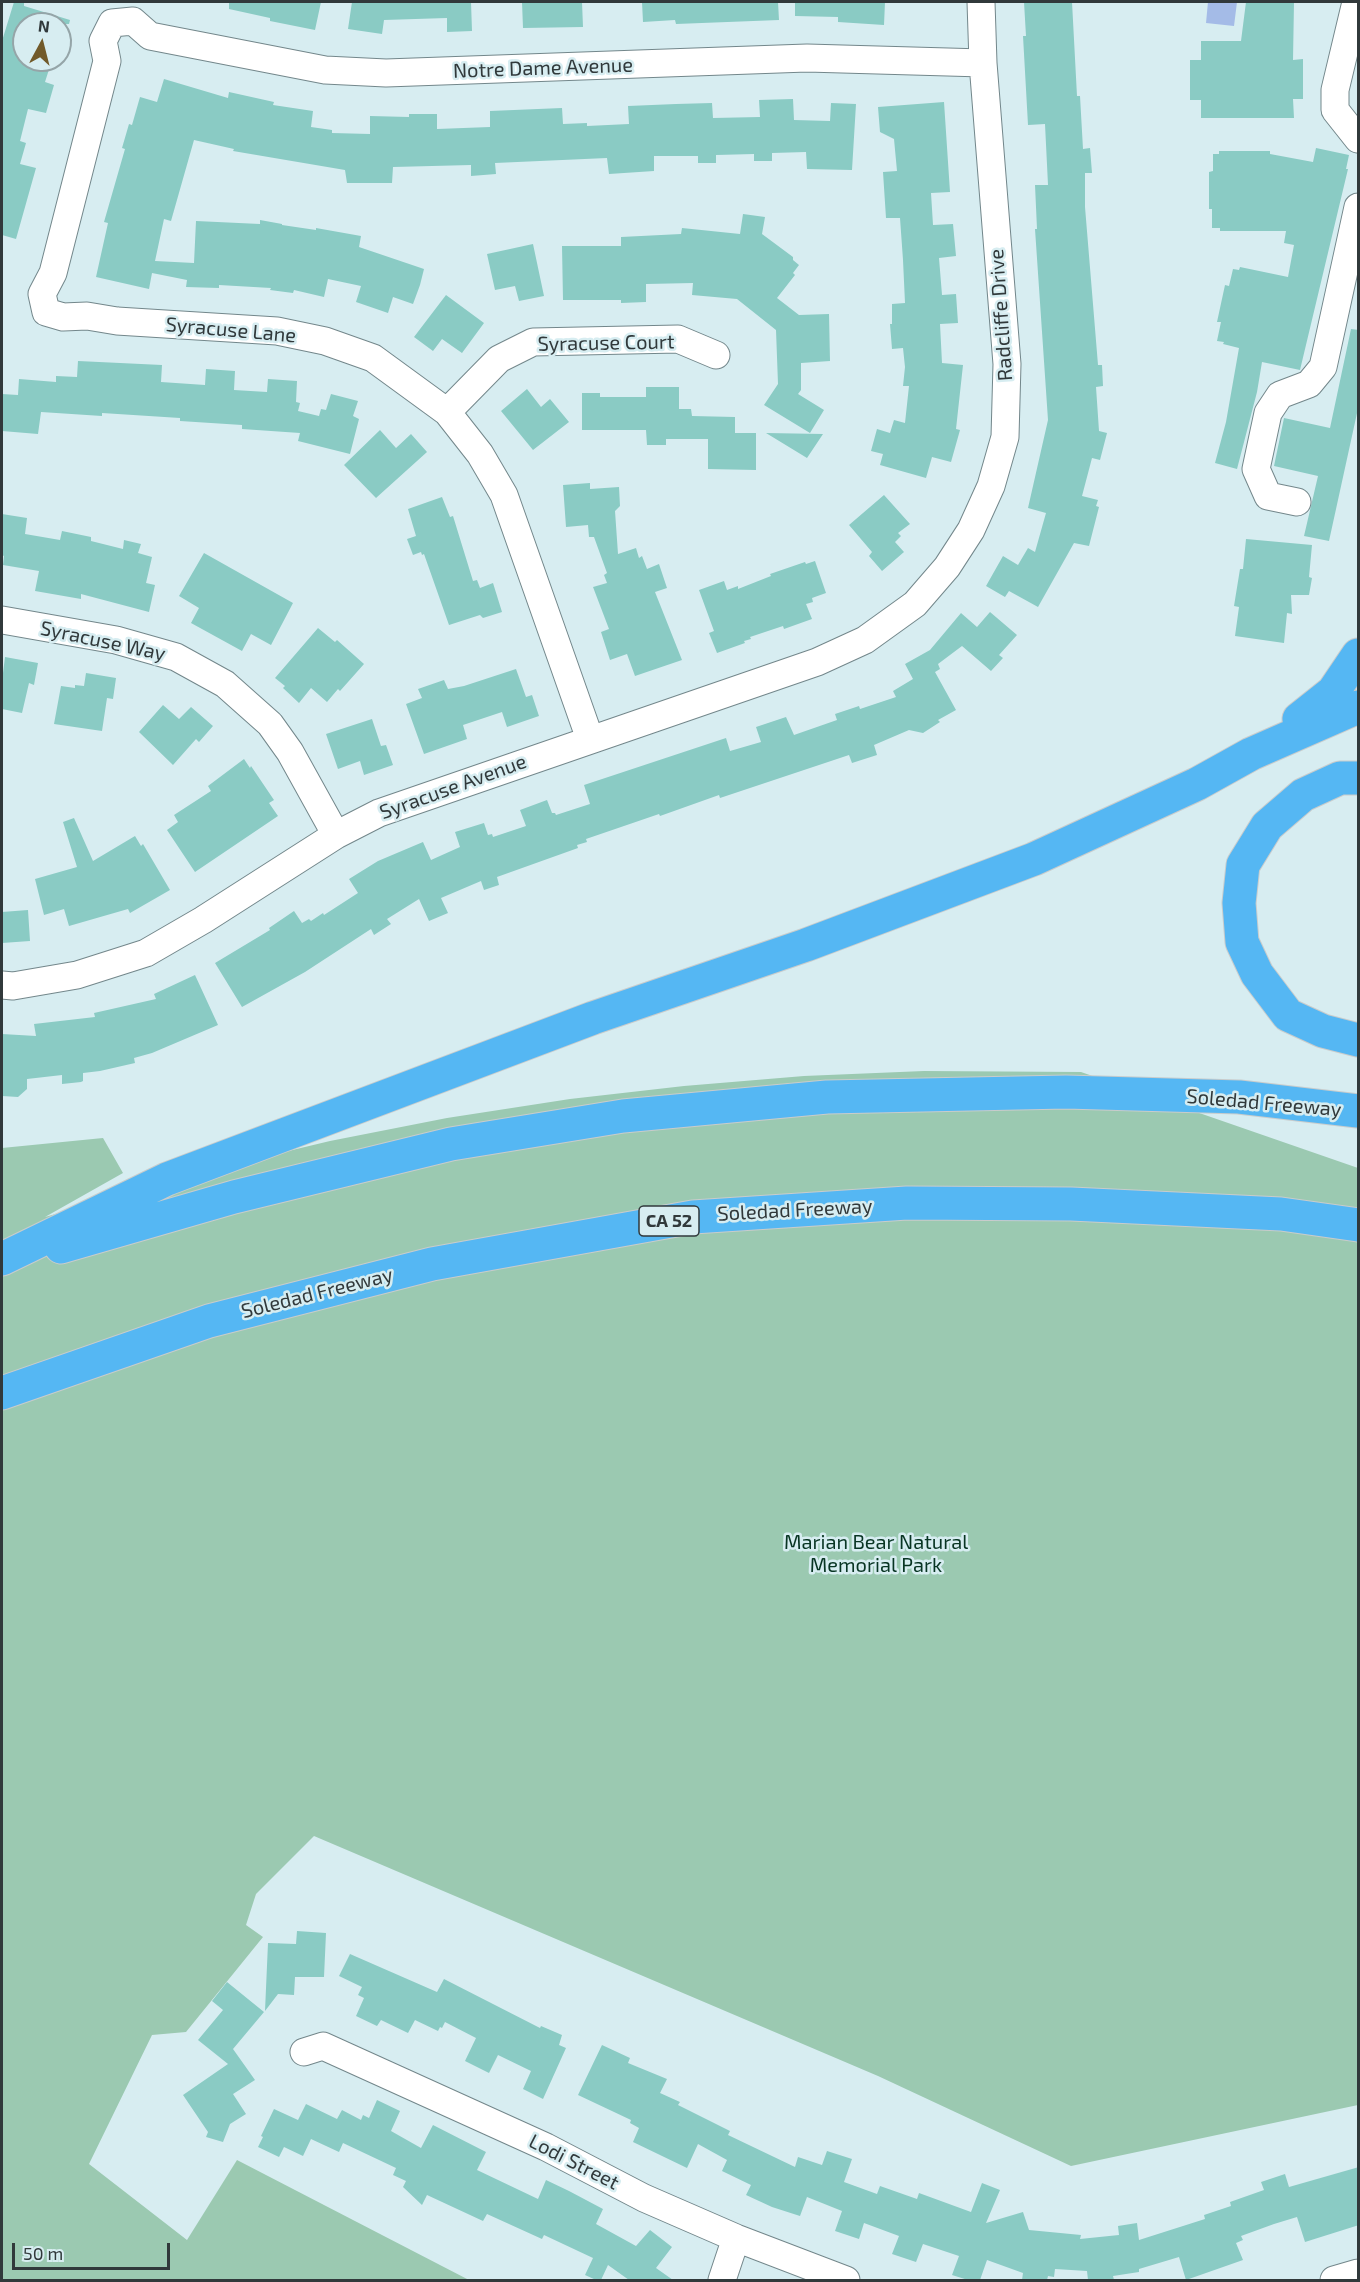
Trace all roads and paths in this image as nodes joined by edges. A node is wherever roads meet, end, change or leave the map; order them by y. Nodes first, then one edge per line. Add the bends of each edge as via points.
1 (981, 2) edge
2 (1356, 9) edge
3 (111, 23) joint
4 (982, 63) junction
5 (1359, 139) edge
6 (1359, 207) edge
7 (716, 355) dead end
8 (447, 412) junction
9 (1297, 502) dead end
10 (915, 604) joint
11 (2, 620) edge
12 (1359, 655) edge
13 (1359, 706) edge
14 (590, 739) junction
15 (1251, 754) junction
16 (1359, 778) edge
17 (336, 835) junction
18 (2, 985) edge
19 (1359, 1040) edge
20 (1359, 1111) edge
21 (1359, 1225) edge
22 (2, 1259) edge
23 (2, 1264) edge
24 (2, 1393) edge
25 (304, 2052) dead end
26 (736, 2238) junction
27 (1359, 2273) edge
28 (722, 2280) edge
29 (846, 2280) edge
30 (1334, 2280) edge

1 - 4 street, Radcliffe Drive
2 - 5 street via 1335,90 1335,110
3 - 4 street, Notre Dame Avenue via 133,21 150,36 335,71 398,73 807,58
3 - 8 street, Syracuse Lane via 103,41 107,61 73,195 52,273 42,294 46,312 63,317 278,331 325,341 373,358
4 - 10 street, Radcliffe Drive via 1007,364 1005,437 991,486 971,530 947,567
6 - 9 street via 1323,367 1310,384 1280,395 1268,413 1256,469 1268,496
7 - 8 street, Syracuse Court via 678,339 533,342 499,359
8 - 14 street, Syracuse Lane via 480,454 504,495
10 - 14 street, Syracuse Avenue via 865,640 817,662
11 - 17 street, Syracuse Way via 116,640 176,657 225,684 270,724
12 - 15 highway via 1333,693
13 - 15 highway
14 - 17 street, Syracuse Avenue via 379,813
15 - 22 highway via 1197,784 1034,859 806,945 593,1018 167,1179
16 - 19 highway via 1340,778 1304,795 1267,826 1243,865 1239,903 1242,942 1257,974 1288,1015 1323,1031
17 - 18 street, Syracuse Avenue via 146,953 77,975
20 - 23 highway, Soledad Freeway via 1239,1097 1066,1092 827,1097 623,1116 440,1147 234,1197
21 - 24 highway, Soledad Freeway / CA 52 via 1281,1214 1071,1204 907,1203 693,1216 432,1264 220,1318
25 - 26 street, Lodi Street via 323,2046
26 - 28 street
26 - 29 street, Lodi Street
27 - 30 street

